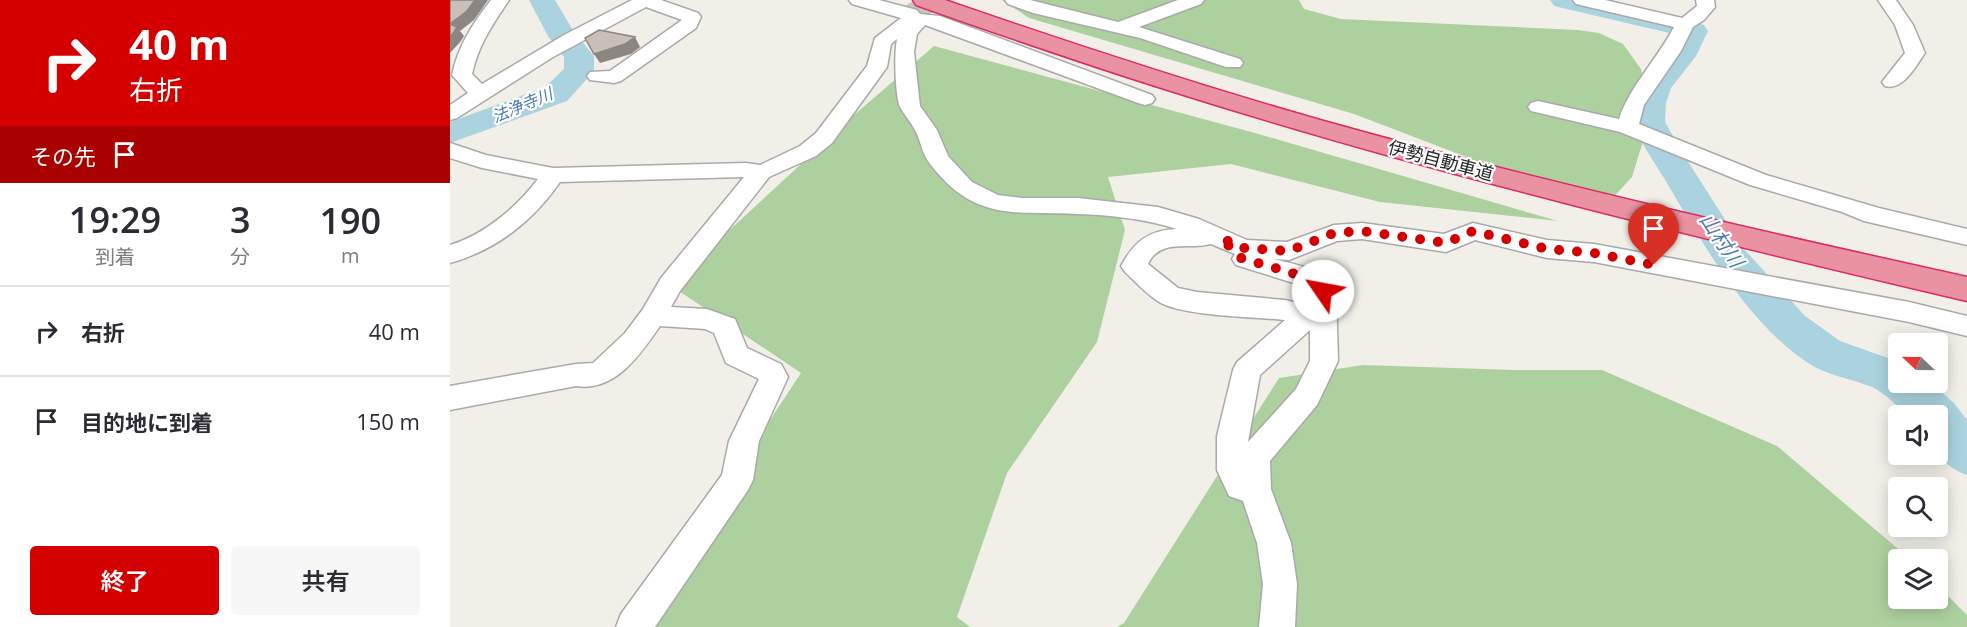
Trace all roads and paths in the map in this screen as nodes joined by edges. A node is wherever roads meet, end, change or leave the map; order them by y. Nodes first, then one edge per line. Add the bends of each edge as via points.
1 (500, 0) edge
2 (645, 0) edge
3 (858, 0) edge
4 (966, 0) edge
5 (1014, 0) edge
6 (1195, 0) edge
7 (1582, 0) edge
8 (1705, 0) edge
9 (1887, 0) edge
10 (918, 13) edge
11 (1685, 24) junction
12 (1119, 27) junction
13 (1233, 63) dead end
14 (597, 76) dead end
15 (1892, 82) dead end
16 (478, 93) junction
17 (1145, 99) dead end
18 (1538, 106) dead end
19 (450, 114) edge
20 (1627, 127) junction
21 (450, 150) edge
22 (761, 172) junction
23 (553, 175) junction
24 (1967, 237) edge
25 (1221, 238) junction
26 (450, 254) edge
27 (1967, 270) edge
28 (1967, 289) edge
29 (653, 316) junction
30 (1316, 316) junction
31 (1967, 326) edge
32 (450, 398) edge
33 (1255, 489) junction
34 (634, 627) edge
35 (1277, 627) edge

1 - 16 street via 464,61 462,75
2 - 14 street via 692,17 689,24 614,77
2 - 16 street via 585,29
3 - 10 street
4 - 27 highway, 伊勢自動車道 via 1200,76 1442,144 1785,230
5 - 12 street via 1040,11
6 - 12 street
7 - 11 street
8 - 11 street via 1706,7
9 - 15 street via 1904,25 1915,53
10 - 17 street
10 - 22 street via 882,42 877,67 824,138 808,151
10 - 25 street via 904,52 910,106 938,159 964,187 993,202 1158,215
10 - 28 highway, 伊勢自動車道 via 1423,156 1638,212
11 - 20 street via 1634,105
12 - 13 street
16 - 19 street
18 - 20 street
20 - 24 street via 1758,180 1873,215
21 - 23 street via 482,161
22 - 23 street
22 - 29 street via 670,285
23 - 26 street via 521,212 476,245
25 - 30 street via 1241,258 1312,279 1323,291
25 - 30 street via 1166,238 1151,242 1139,253 1134,266 1170,296
25 - 31 street via 1244,248 1289,251 1334,233 1362,231 1446,243 1473,231 1547,249 1594,253
29 - 32 street via 626,350 594,376 576,375
29 - 34 street via 707,319 725,326 736,355 774,377 744,441 737,480
30 - 33 street via 1324,362 1307,397 1254,457
30 - 33 street via 1247,370 1232,436 1233,470 1240,486
33 - 35 street via 1274,543 1280,584

